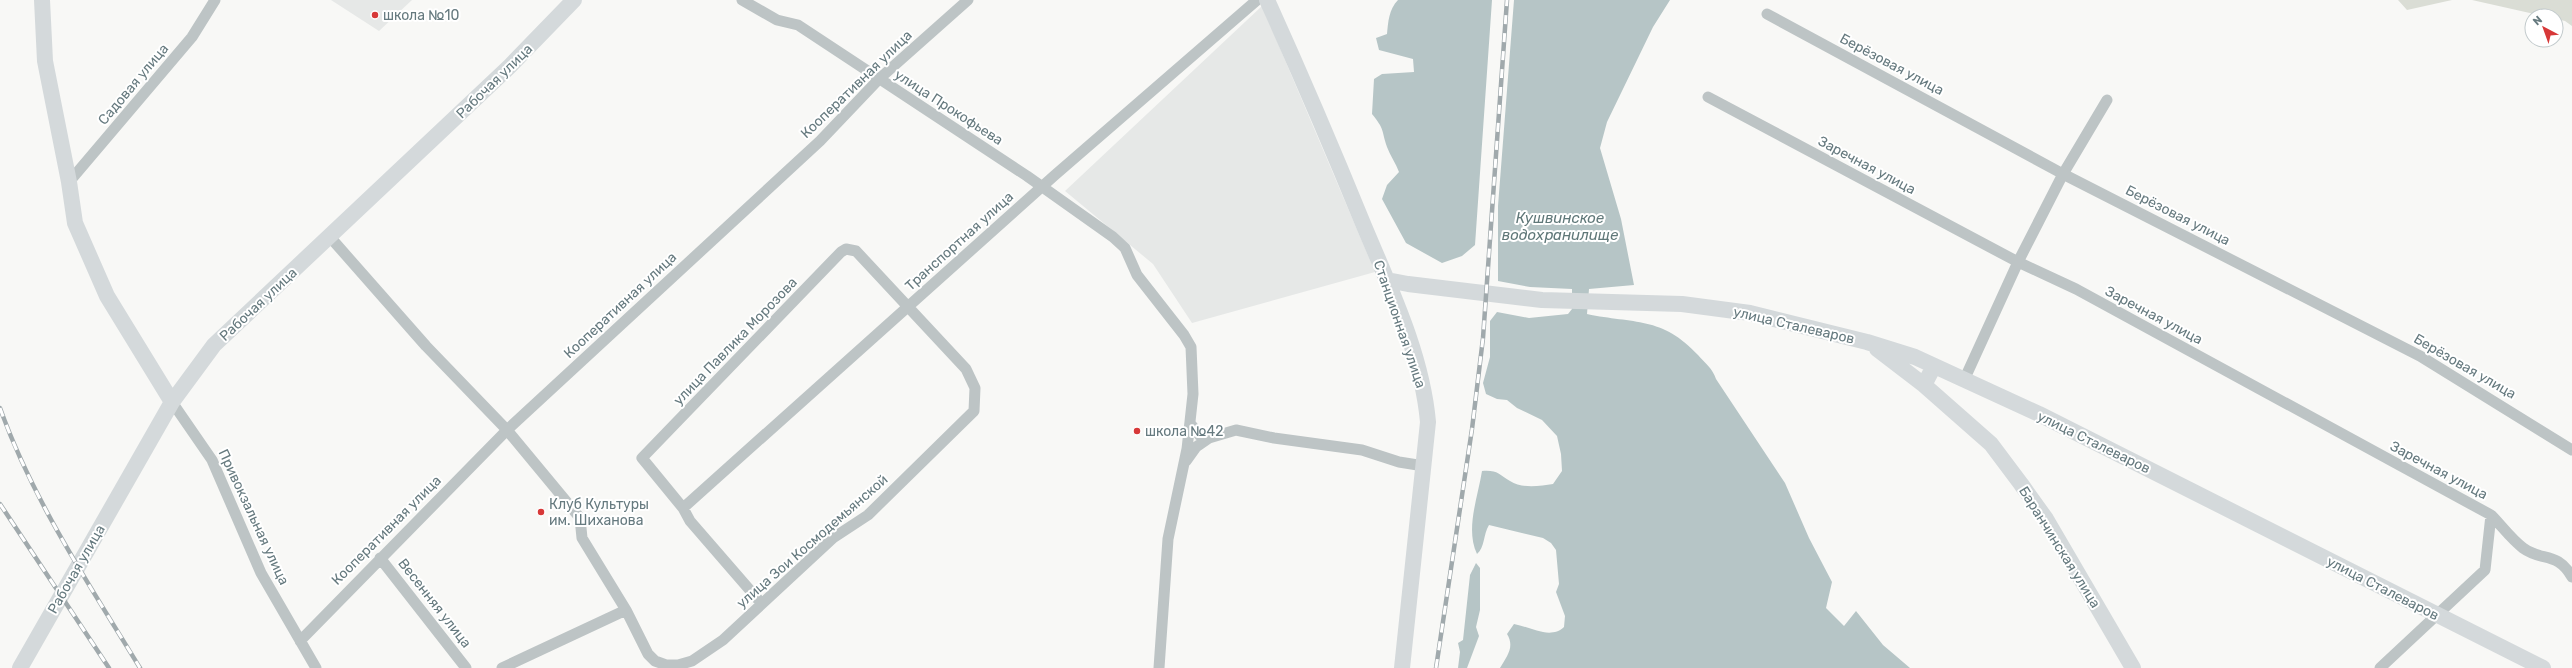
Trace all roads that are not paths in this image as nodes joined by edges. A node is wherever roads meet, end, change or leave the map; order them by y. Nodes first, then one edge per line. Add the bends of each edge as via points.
1 (42, 0) edge
2 (215, 0) edge
3 (574, 0) edge
4 (742, 0) edge
5 (968, 0) edge
6 (1257, 0) edge
7 (1267, 0) edge
8 (1766, 14) dead end
9 (879, 79) junction
10 (1708, 97) dead end
11 (2107, 100) dead end
12 (2063, 174) junction
13 (69, 182) junction
14 (1043, 186) junction
15 (330, 237) junction
16 (851, 249) joint
17 (2018, 262) junction
18 (1387, 280) junction
19 (907, 307) junction
20 (1867, 342) junction
21 (1934, 366) junction
22 (1965, 378) junction
23 (1924, 385) junction
24 (172, 402) junction
25 (1190, 424) junction
26 (507, 430) junction
27 (1209, 438) junction
28 (2572, 450) edge
29 (1184, 463) junction
30 (1424, 466) junction
31 (683, 508) junction
32 (2491, 515) junction
33 (380, 558) junction
34 (2572, 577) edge
35 (762, 603) junction
36 (626, 610) junction
37 (2436, 616) junction
38 (300, 641) junction
39 (20, 668) edge
40 (316, 668) edge
41 (466, 668) edge
42 (502, 668) edge
43 (1159, 668) edge
44 (1402, 668) edge
45 (2132, 668) edge
46 (2380, 668) edge
47 (2543, 668) edge

1 - 13 street via 45,61
2 - 13 street, Садовая улица via 192,37
3 - 15 street, Рабочая улица via 510,66
4 - 9 street, улица Прокофьева via 777,20 798,25
5 - 9 street, Кооперативная улица
6 - 14 street, Транспортная улица
7 - 18 street, Станционная улица via 1303,78
8 - 12 street, Берёзовая улица
9 - 14 street, улица Прокофьева
9 - 26 street, Кооперативная улица via 820,141
10 - 17 street, Заречная улица
11 - 12 street
12 - 17 street
12 - 28 street, Берёзовая улица via 2420,356
13 - 24 street via 75,223 107,296
14 - 19 street, Транспортная улица
14 - 25 street, улица Прокофьева via 1114,237 1125,248 1137,275 1184,335 1190,347 1193,394
15 - 24 street, Рабочая улица via 214,345
15 - 26 street via 426,346
16 - 19 street, улица Зои Космодемьянской via 863,257
16 - 31 street, улица Павлика Морозова via 841,252 642,458
17 - 22 street
17 - 32 street, Заречная улица via 2076,289
18 - 20 street, улица Сталеваров via 1542,300 1617,301 1731,309
18 - 30 street, Станционная улица via 1424,386 1428,422
19 - 31 street, Транспортная улица
19 - 35 street, улица Зои Космодемьянской via 966,369 975,388 974,411 868,515 833,538
20 - 21 street, улица Сталеваров
20 - 23 street, Баранчинская улица
21 - 22 street, улица Сталеваров
21 - 23 street
22 - 37 street, улица Сталеваров
23 - 45 street, Баранчинская улица via 1991,444 2046,519
24 - 38 street, Привокзальная улица via 212,460 260,573
24 - 39 street, Рабочая улица
25 - 27 street via 1200,436
25 - 29 street, улица Прокофьева
26 - 33 street, Кооперативная улица
26 - 36 street via 580,518 582,538
27 - 29 street via 1196,447
27 - 30 street via 1236,430 1362,450 1399,462
29 - 43 street, улица Прокофьева via 1168,539
30 - 44 street, Станционная улица
31 - 35 street via 690,521
32 - 34 street, Заречная улица via 2524,549 2555,559 2566,567
32 - 37 street via 2485,570
33 - 38 street, Кооперативная улица
33 - 41 street, Весенняя улица
35 - 36 street, улица Зои Космодемьянской via 723,640 692,661 672,665 655,661 648,654
36 - 42 street
37 - 46 street
37 - 47 street, улица Сталеваров
38 - 40 street, Привокзальная улица

